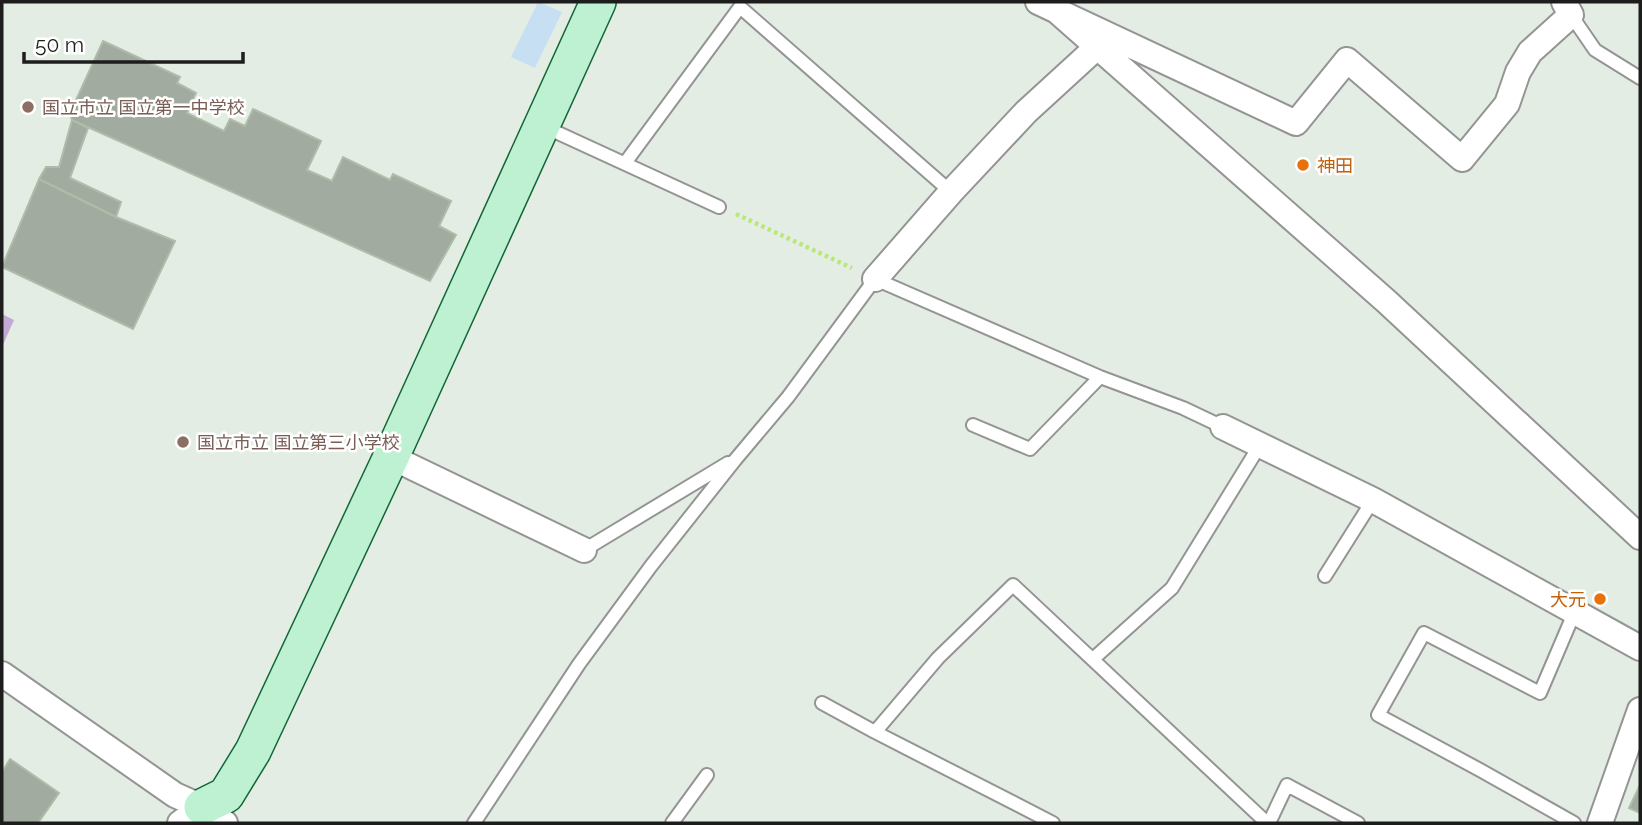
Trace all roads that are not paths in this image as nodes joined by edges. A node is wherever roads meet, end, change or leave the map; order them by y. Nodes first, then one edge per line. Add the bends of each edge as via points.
1 (598, 2) edge
2 (1053, 5) edge
3 (1568, 8) edge
4 (1097, 47) junction
5 (1640, 78) edge
6 (542, 126) junction
7 (625, 163) junction
8 (951, 192) junction
9 (719, 207) road end
10 (875, 279) junction
11 (1100, 377) junction
12 (973, 425) dead end
13 (1223, 427) joint
14 (1260, 445) junction
15 (391, 457) junction
16 (734, 460) junction
17 (1373, 500) junction
18 (1640, 537) edge
19 (584, 550) joint
20 (1325, 576) dead end
21 (1575, 611) junction
22 (1640, 648) edge
23 (1093, 659) junction
24 (2, 674) edge
25 (822, 703) dead end
26 (1640, 710) edge
27 (875, 733) junction
28 (707, 775) dead end
29 (202, 818) edge
30 (474, 823) edge
31 (672, 823) edge
32 (1053, 823) edge
33 (1268, 823) edge
34 (1358, 823) edge
35 (1574, 823) edge
36 (1600, 823) edge

1 - 6 street
2 - 3 street via 1296,123 1347,60 1462,159 1507,104 1530,52
2 - 4 street
3 - 5 lane via 1595,50
4 - 8 street via 1026,112
4 - 18 street via 1386,301
6 - 7 lane
6 - 15 street
7 - 8 lane via 740,7
7 - 9 lane
8 - 10 street
10 - 11 lane
10 - 16 lane via 788,397
11 - 12 lane via 1030,449
11 - 13 lane
13 - 14 street
14 - 17 street
14 - 23 lane via 1172,588
15 - 19 street
15 - 29 street via 253,751 226,795
16 - 19 lane
16 - 30 lane via 587,653
17 - 20 lane
17 - 21 street
21 - 22 street
21 - 35 lane via 1540,694 1424,633 1378,715
23 - 27 lane via 1013,585 938,658
23 - 33 lane
24 - 29 street
25 - 27 lane
26 - 36 street
27 - 32 lane
28 - 31 lane
33 - 34 lane via 1287,786

